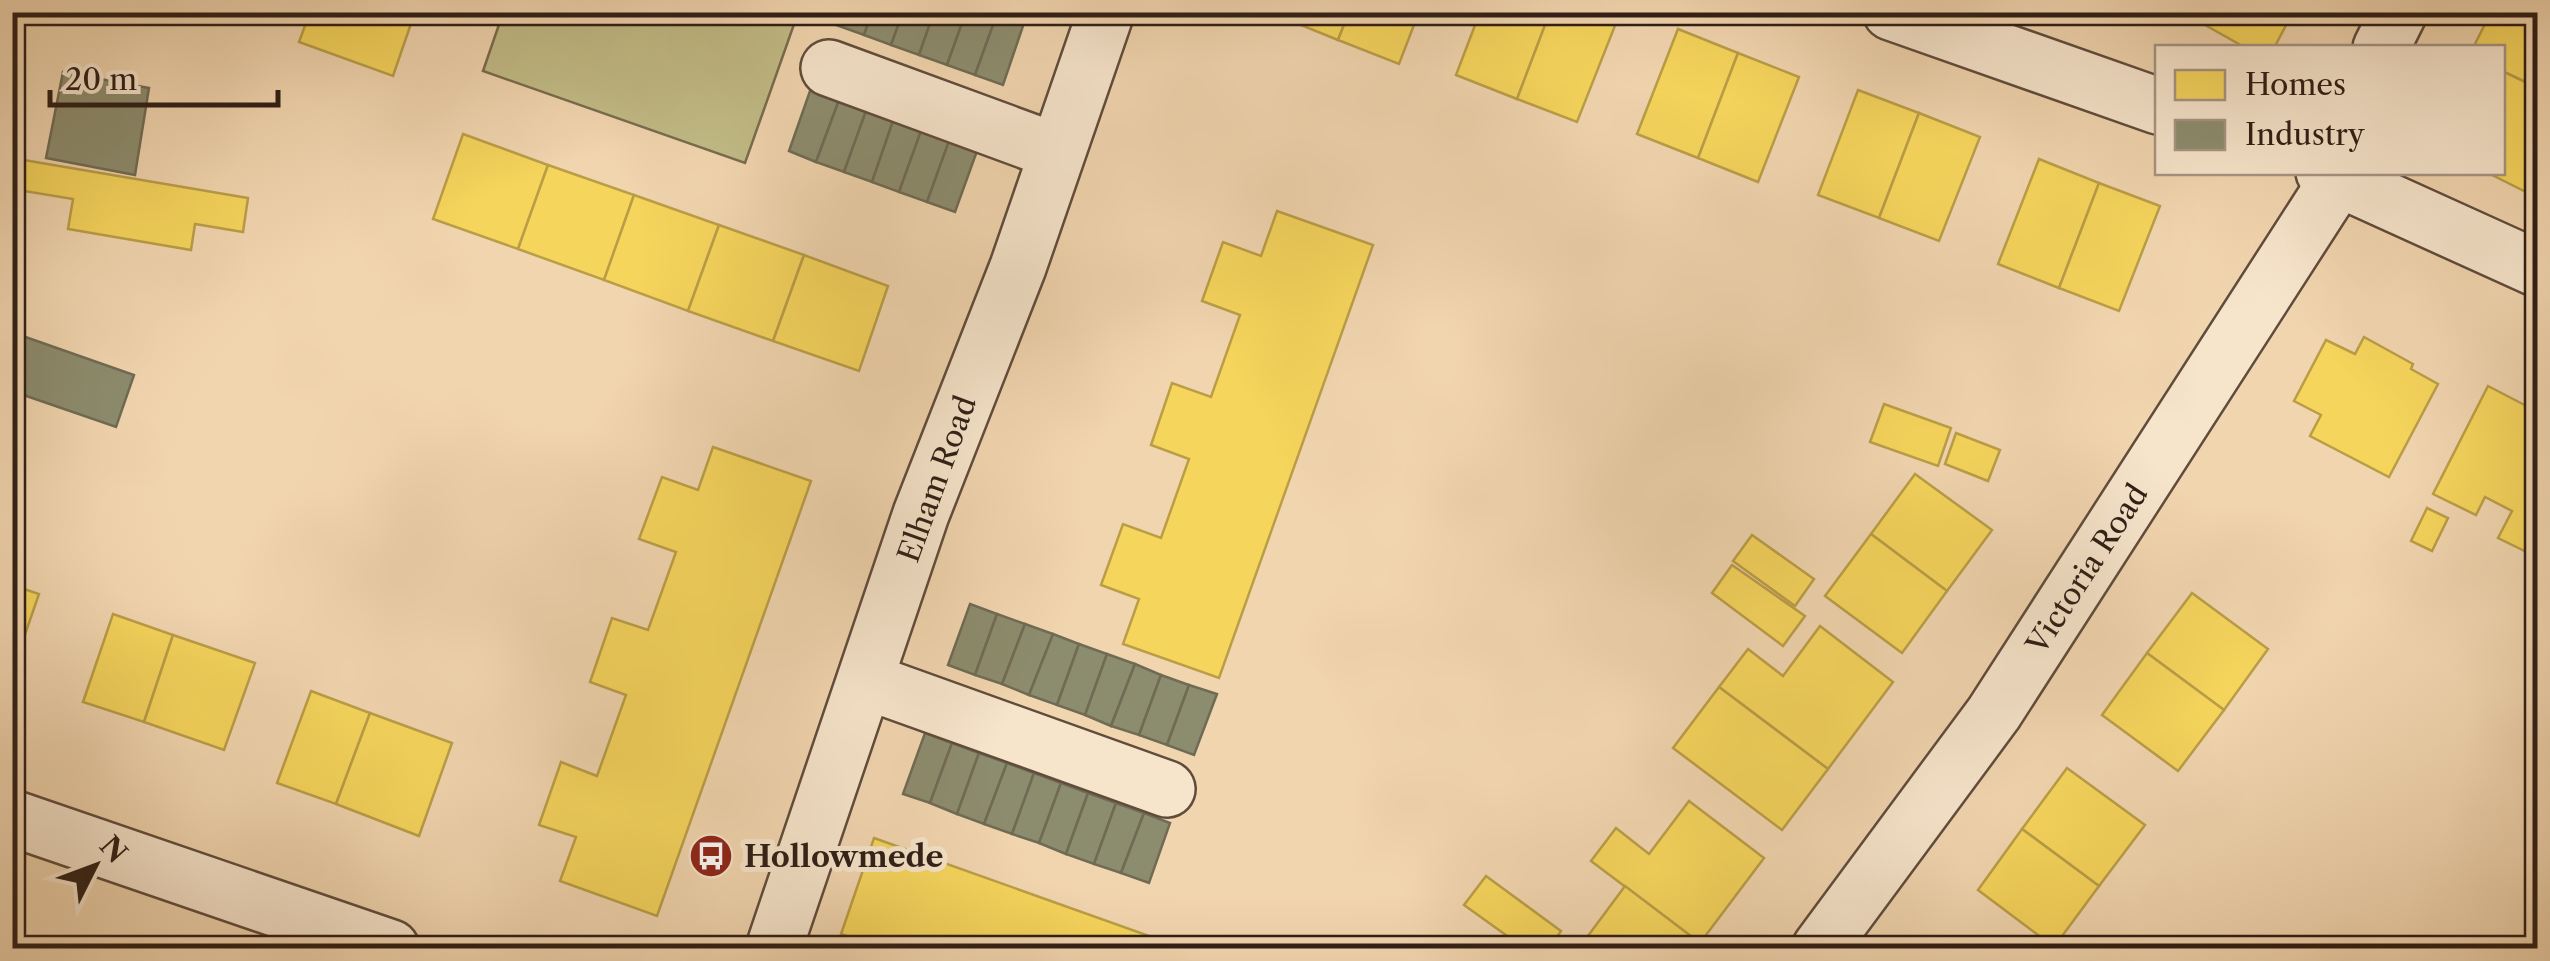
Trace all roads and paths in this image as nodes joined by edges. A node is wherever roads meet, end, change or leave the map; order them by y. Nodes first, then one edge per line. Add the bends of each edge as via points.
1 (1106, 12) edge
2 (1891, 12) edge
3 (2399, 12) edge
4 (2382, 45) edge
5 (829, 68) dead end
6 (2155, 105) edge
7 (1056, 151) junction
8 (2331, 176) edge
9 (2538, 269) edge
10 (866, 681) junction
11 (1167, 789) dead end
12 (12, 818) edge
13 (391, 948) edge
14 (774, 948) edge
15 (1820, 948) edge

1 - 7 street, Elham Road
2 - 6 street
3 - 4 street
5 - 7 street
7 - 10 street, Elham Road
8 - 9 street
8 - 15 street, Victoria Road via 1994,714
10 - 11 street
10 - 14 street, Elham Road
12 - 13 street

